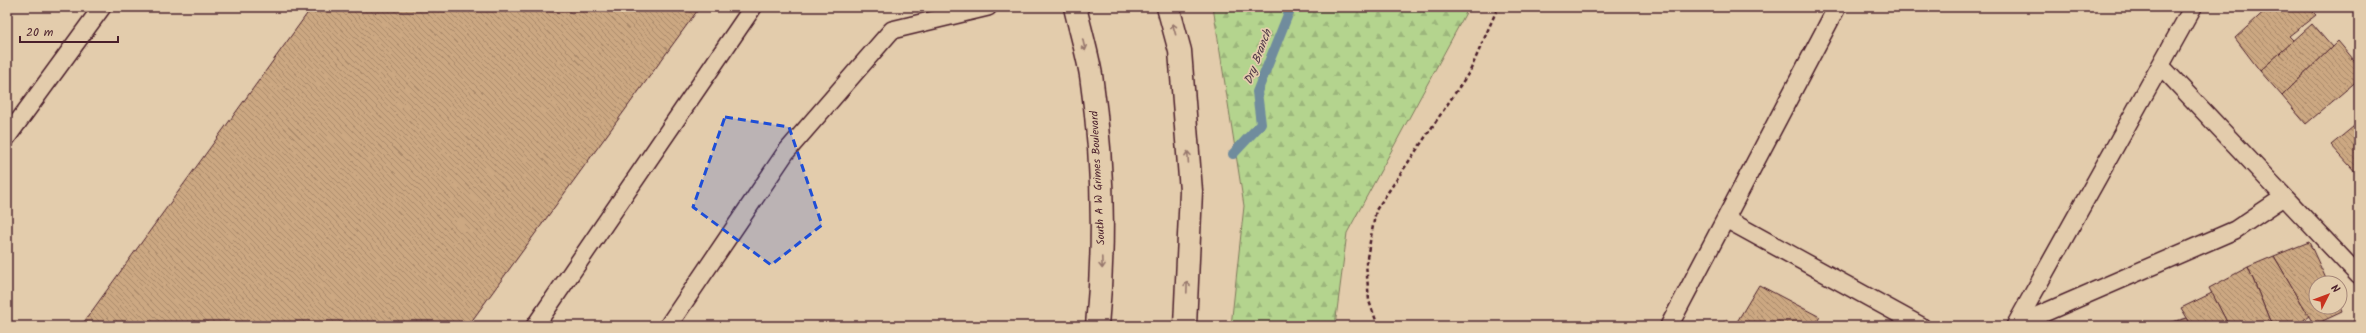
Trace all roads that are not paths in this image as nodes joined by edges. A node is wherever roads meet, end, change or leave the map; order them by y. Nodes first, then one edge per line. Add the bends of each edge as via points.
1 (102, 7) edge
2 (753, 7) edge
3 (988, 7) edge
4 (1075, 7) edge
5 (1168, 7) edge
6 (1837, 7) edge
7 (2193, 7) edge
8 (2161, 66) junction
9 (7, 137) edge
10 (2284, 197) junction
11 (1726, 219) junction
12 (2359, 276) edge
13 (540, 324) edge
14 (668, 326) edge
15 (1097, 326) edge
16 (1185, 326) edge
17 (1668, 326) edge
18 (1921, 326) edge
19 (2016, 326) edge

1 - 9 lane
2 - 13 lane
3 - 14 lane via 892,30 786,152
4 -> 15 main road, South A W Grimes Boulevard via 1090,74 1099,154 1103,270
16 -> 5 main road via 1191,191 1180,51
6 - 11 lane
7 - 8 lane
8 - 10 lane
8 - 19 lane
10 - 12 lane
10 - 19 lane via 2235,230
11 - 17 lane
11 - 18 lane

